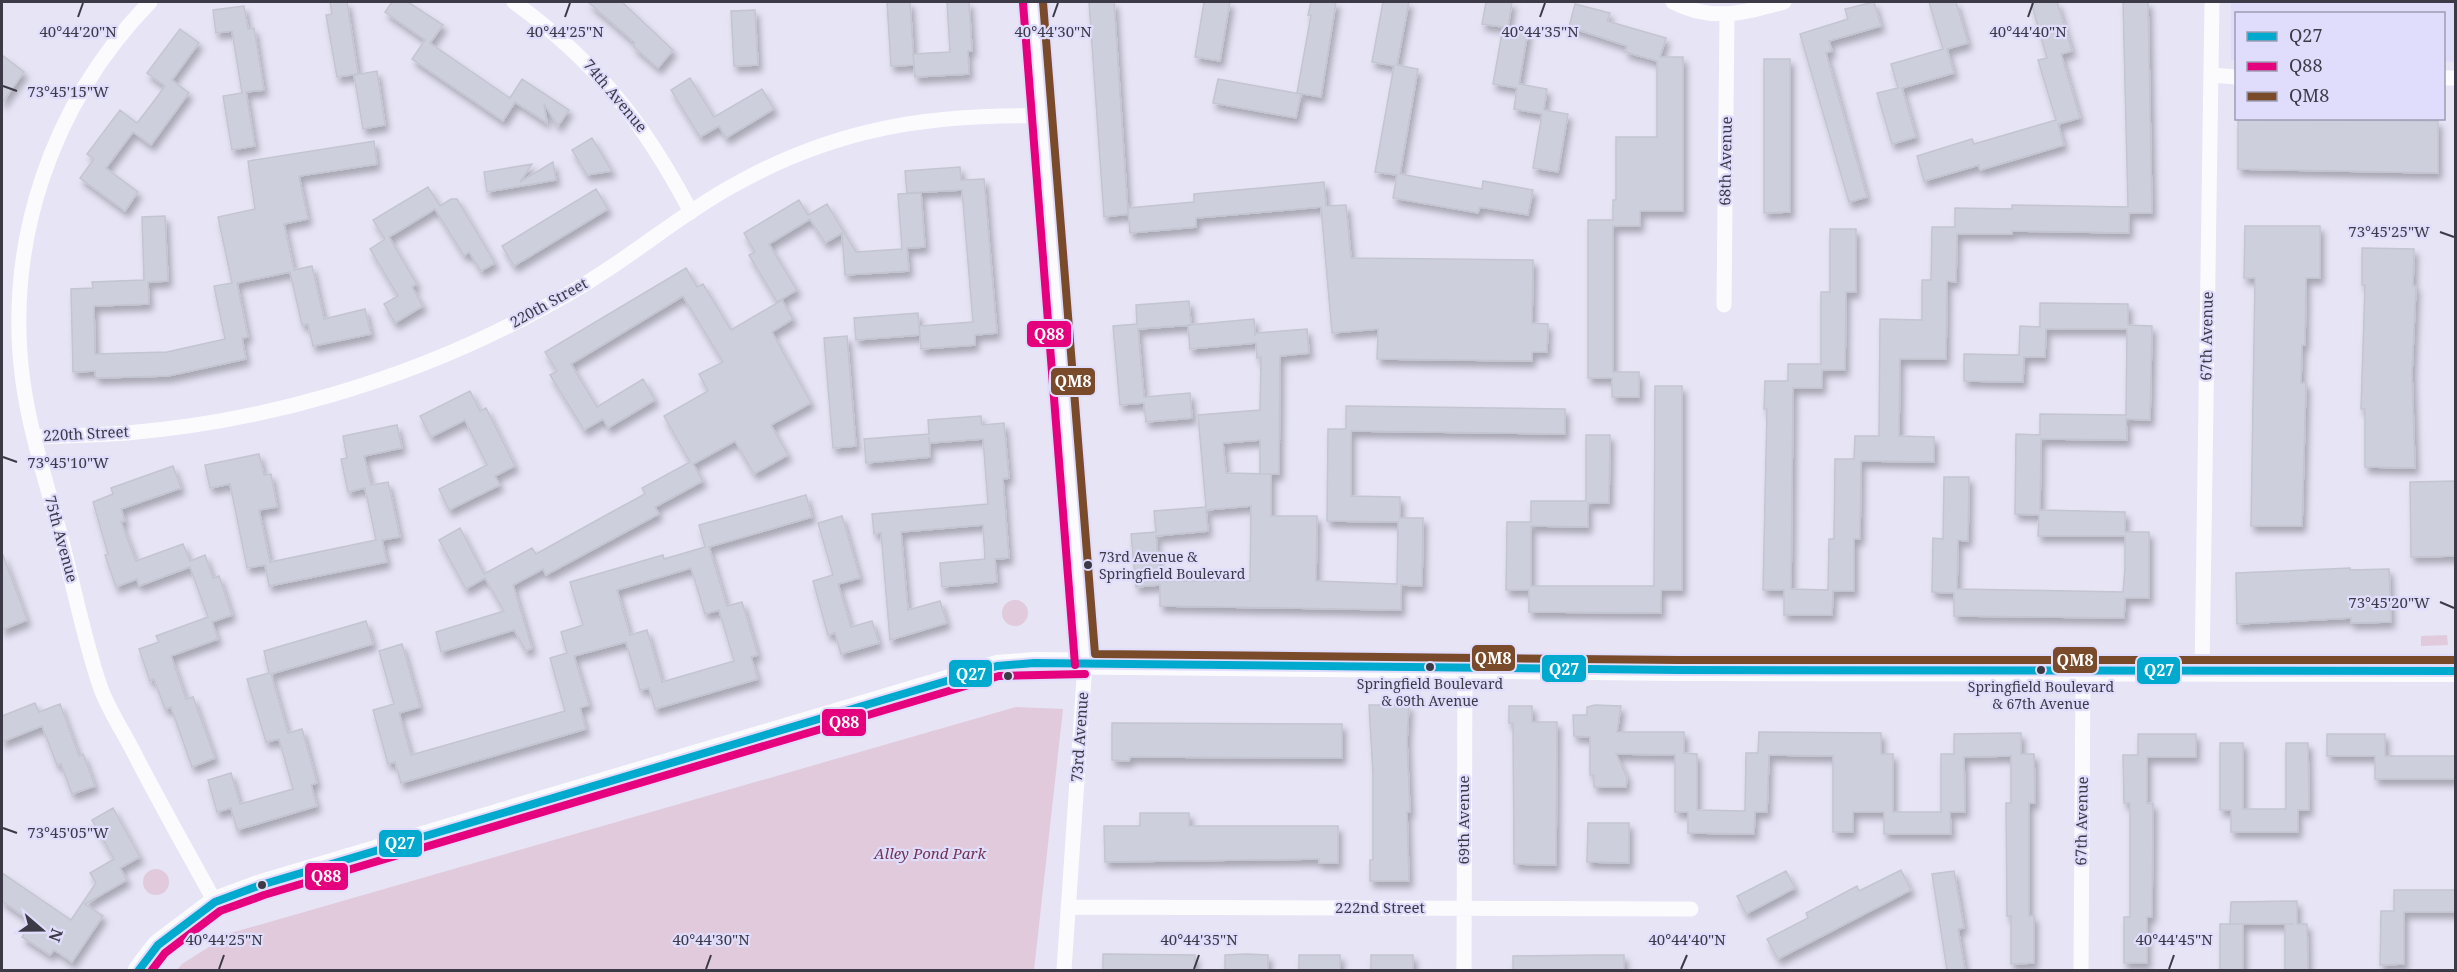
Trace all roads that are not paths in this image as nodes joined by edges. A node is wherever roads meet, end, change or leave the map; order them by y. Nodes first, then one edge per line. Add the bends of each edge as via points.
1 (150, 2) edge
2 (514, 2) edge
3 (1033, 2) edge
4 (1673, 2) edge
5 (1784, 2) edge
6 (2212, 2) edge
7 (1727, 16) junction
8 (2211, 75) junction
9 (2235, 77) edge
10 (1040, 116) junction
11 (691, 212) junction
12 (1724, 306) dead end
13 (35, 437) junction
14 (1085, 664) junction
15 (1465, 669) junction
16 (2202, 671) junction
17 (2456, 671) edge
18 (2083, 672) junction
19 (215, 903) junction
20 (1068, 907) junction
21 (1464, 908) junction
22 (1691, 909) dead end
23 (139, 970) edge
24 (1064, 970) edge
25 (1464, 970) edge
26 (2080, 970) edge

1 - 13 street, 75th Avenue via 122,30 73,103 51,151 34,203 20,285 20,350
2 - 11 street, 74th Avenue via 576,51 617,94 663,158
3 - 10 main road, 73rd Avenue
4 - 7 street via 1709,15
5 - 7 street
6 - 8 street, 67th Avenue
7 - 12 street, 68th Avenue
8 - 9 street
8 - 16 street, 67th Avenue
10 - 11 street, 220th Street via 930,119 837,139 734,185
10 - 14 main road, 73rd Avenue
11 - 13 street, 220th Street via 598,276 523,318 449,353 385,377 233,418 128,433
13 - 19 street, 75th Avenue via 100,688
14 - 15 main road
14 - 19 main road via 997,666 261,885
14 - 20 street, 73rd Avenue
15 - 18 main road
15 - 21 street, 69th Avenue
16 - 17 main road
16 - 18 main road
18 - 26 street, 67th Avenue
19 - 23 main road via 158,945
20 - 21 street, 222nd Street
20 - 24 street, 73rd Avenue
21 - 22 street, 222nd Street
21 - 25 street, 69th Avenue

